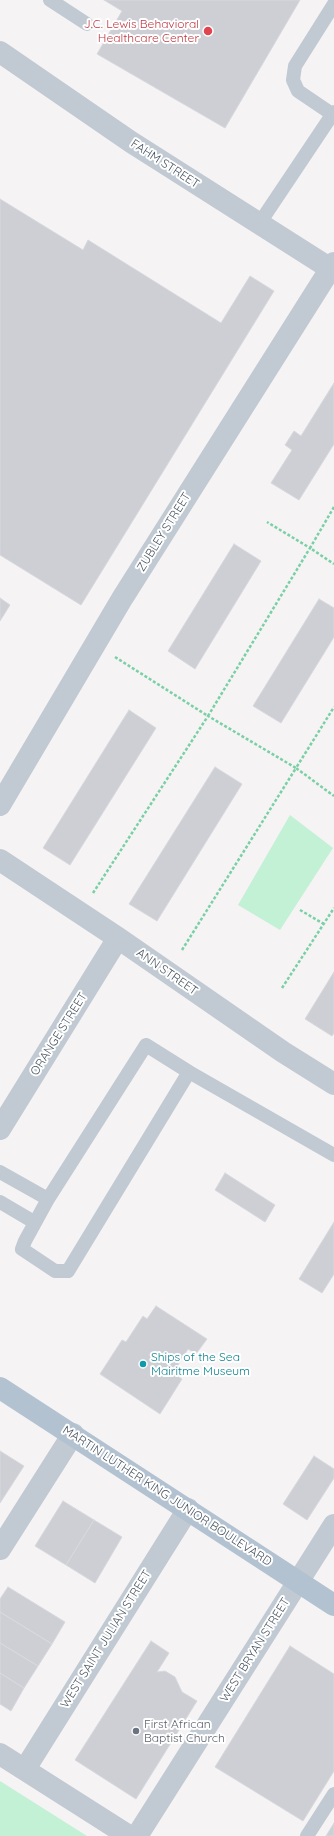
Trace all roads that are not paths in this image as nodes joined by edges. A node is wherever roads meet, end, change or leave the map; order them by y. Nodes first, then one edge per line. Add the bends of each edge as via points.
1 (50, 0) edge
2 (334, 4) edge
3 (87, 24) dead end
4 (0, 52) edge
5 (333, 113) edge
6 (259, 224) junction
7 (333, 268) edge
8 (0, 805) edge
9 (0, 860) edge
10 (118, 938) junction
11 (189, 1072) junction
12 (334, 1084) edge
13 (0, 1129) edge
14 (334, 1155) edge
15 (0, 1172) edge
16 (48, 1199) junction
17 (0, 1202) edge
18 (34, 1222) junction
19 (0, 1388) edge
20 (73, 1434) junction
21 (188, 1509) junction
22 (334, 1525) edge
23 (0, 1549) edge
24 (298, 1581) junction
25 (334, 1605) edge
26 (0, 1754) edge
27 (25, 1769) junction
28 (334, 1794) edge
29 (130, 1836) edge
30 (137, 1836) edge
31 (307, 1836) edge

1 - 3 lane
2 - 5 lane via 295,66 293,80 298,91
4 - 6 street, FAHM STREET via 131,142
5 - 6 lane
6 - 7 street, FAHM STREET
7 - 8 street, ZUBLEY STREET via 123,597
9 - 10 street, ANN STREET
10 - 12 street, ANN STREET via 283,1052
10 - 13 street, ORANGE STREET
11 - 14 lane
11 - 16 lane via 146,1045
11 - 18 lane via 68,1271 55,1271 22,1249
15 - 16 lane
16 - 18 lane
17 - 18 lane
19 - 20 main road, MARTIN LUTHER KING JUNIOR BOULEVARD
20 - 21 main road, MARTIN LUTHER KING JUNIOR BOULEVARD
20 - 23 street
21 - 24 main road, MARTIN LUTHER KING JUNIOR BOULEVARD
21 - 27 street, WEST SAINT JULIAN STREET
22 - 24 street, WEST BRYAN STREET
24 - 25 main road, MARTIN LUTHER KING JUNIOR BOULEVARD
24 - 30 street, WEST BRYAN STREET
26 - 27 street
27 - 29 street
28 - 31 lane

